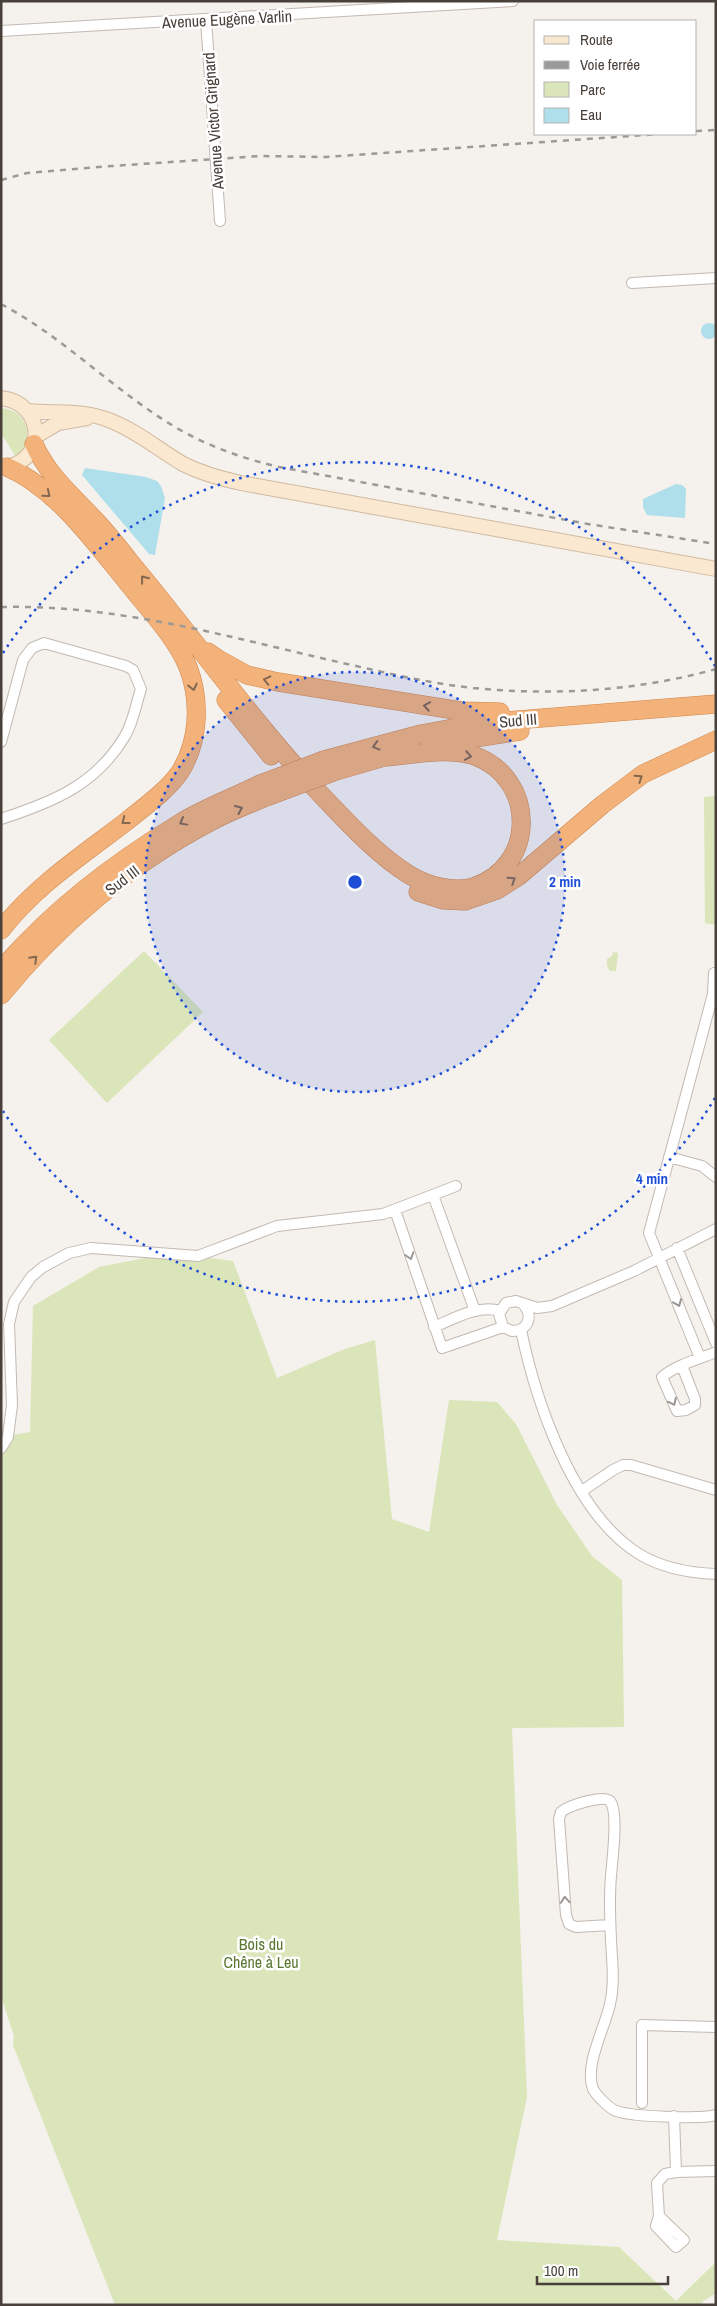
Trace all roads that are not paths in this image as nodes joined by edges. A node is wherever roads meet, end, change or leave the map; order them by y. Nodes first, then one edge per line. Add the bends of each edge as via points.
1 (513, 1) edge
2 (206, 20) junction
3 (1, 31) edge
4 (220, 221) dead end
5 (716, 278) edge
6 (632, 283) dead end
7 (5, 396) edge
8 (28, 410) junction
9 (97, 416) junction
10 (35, 440) junction
11 (4, 467) edge
12 (716, 569) edge
13 (153, 614) junction
14 (174, 618) junction
15 (716, 704) edge
16 (716, 716) edge
17 (545, 718) junction
18 (716, 740) edge
19 (1, 742) edge
20 (385, 757) junction
21 (328, 766) junction
22 (262, 791) junction
23 (1, 819) edge
24 (1, 930) edge
25 (1, 970) edge
26 (714, 973) dead end
27 (1, 995) edge
28 (669, 1158) junction
29 (716, 1177) edge
30 (456, 1186) dead end
31 (433, 1195) junction
32 (395, 1210) junction
33 (716, 1228) edge
34 (677, 1248) junction
35 (660, 1258) junction
36 (523, 1304) junction
37 (552, 1306) junction
38 (475, 1311) junction
39 (500, 1311) junction
40 (434, 1326) junction
41 (524, 1326) junction
42 (503, 1327) junction
43 (716, 1343) edge
44 (716, 1352) edge
45 (700, 1358) junction
46 (682, 1366) dead end
47 (1, 1448) edge
48 (582, 1490) junction
49 (716, 1490) edge
50 (716, 1574) edge
51 (610, 1925) junction
52 (716, 2027) edge
53 (642, 2103) dead end
54 (716, 2115) edge
55 (674, 2116) junction
56 (716, 2171) edge
57 (676, 2172) junction
58 (659, 2216) dead end

1 - 2 street, Avenue Eugène Varlin
2 - 3 street, Avenue Eugène Varlin
2 - 4 street, Avenue Victor Grignard
5 - 6 street
7 - 8 street
8 - 9 street
8 - 10 street via 34,420
9 - 10 street via 58,423
9 - 12 street via 152,443 183,464 228,480
10 - 11 street via 25,459
14 -> 10 highway via 98,523 54,478 42,461
11 -> 13 highway via 27,478 77,522
13 -> 18 highway via 173,633 282,769 342,830 379,866 418,892 443,900 465,901 496,890 519,876 643,774
13 -> 24 highway via 184,661 194,690 196,714 192,750 179,774 152,801 47,883
17 -> 14 highway via 529,712 461,711 247,675 218,660
20 -> 14 highway via 448,752 475,756 499,771 514,790 523,822 520,839 504,868 473,887 456,889 435,886 408,875 369,843 314,787
15 - 17 highway, Sud III
16 - 20 highway, Sud III via 518,731 430,745
17 -> 21 highway, Sud III via 480,723 421,734
19 - 23 street via 23,660 32,648 44,643 133,670 141,689 126,735 104,764 90,779 55,800
20 - 21 highway, Sud III
21 - 22 highway, bridge
22 -> 25 highway, Sud III via 181,822 113,868 62,908
27 -> 22 highway, Sud III via 71,922 111,887 155,855
26 - 28 street via 713,994
28 - 29 street via 702,1166
28 - 35 street via 649,1233
30 - 31 street
31 - 32 street
31 - 38 street
32 -> 40 street
32 - 47 street via 277,1226 198,1256 91,1248 69,1253 43,1267 31,1277 12,1309 9,1324 12,1405 8,1437
33 - 34 street
34 - 35 street
34 - 43 street
35 - 37 street
35 -> 45 street
36 - 37 street via 537,1308
36 - 39 street via 511,1301
36 - 41 street via 529,1314
37 - 41 street
38 - 39 street
38 - 40 street
39 - 42 street
40 - 42 street via 442,1348
41 - 42 street via 512,1331
41 - 48 street via 535,1384 549,1428
44 - 45 street
45 - 46 street
48 - 49 street via 623,1465 631,1465
48 - 50 street via 613,1532 640,1554 673,1568
51 -> 51 street via 576,1927 570,1924 566,1915 559,1819 560,1812 566,1807 603,1798 609,1800 613,1807
51 - 55 street via 614,1974 610,2004 591,2072 594,2089 615,2110 630,2115
52 - 53 street via 642,2026
54 - 55 street
55 - 57 street
56 - 57 street
57 - 58 street via 665,2174 657,2183

